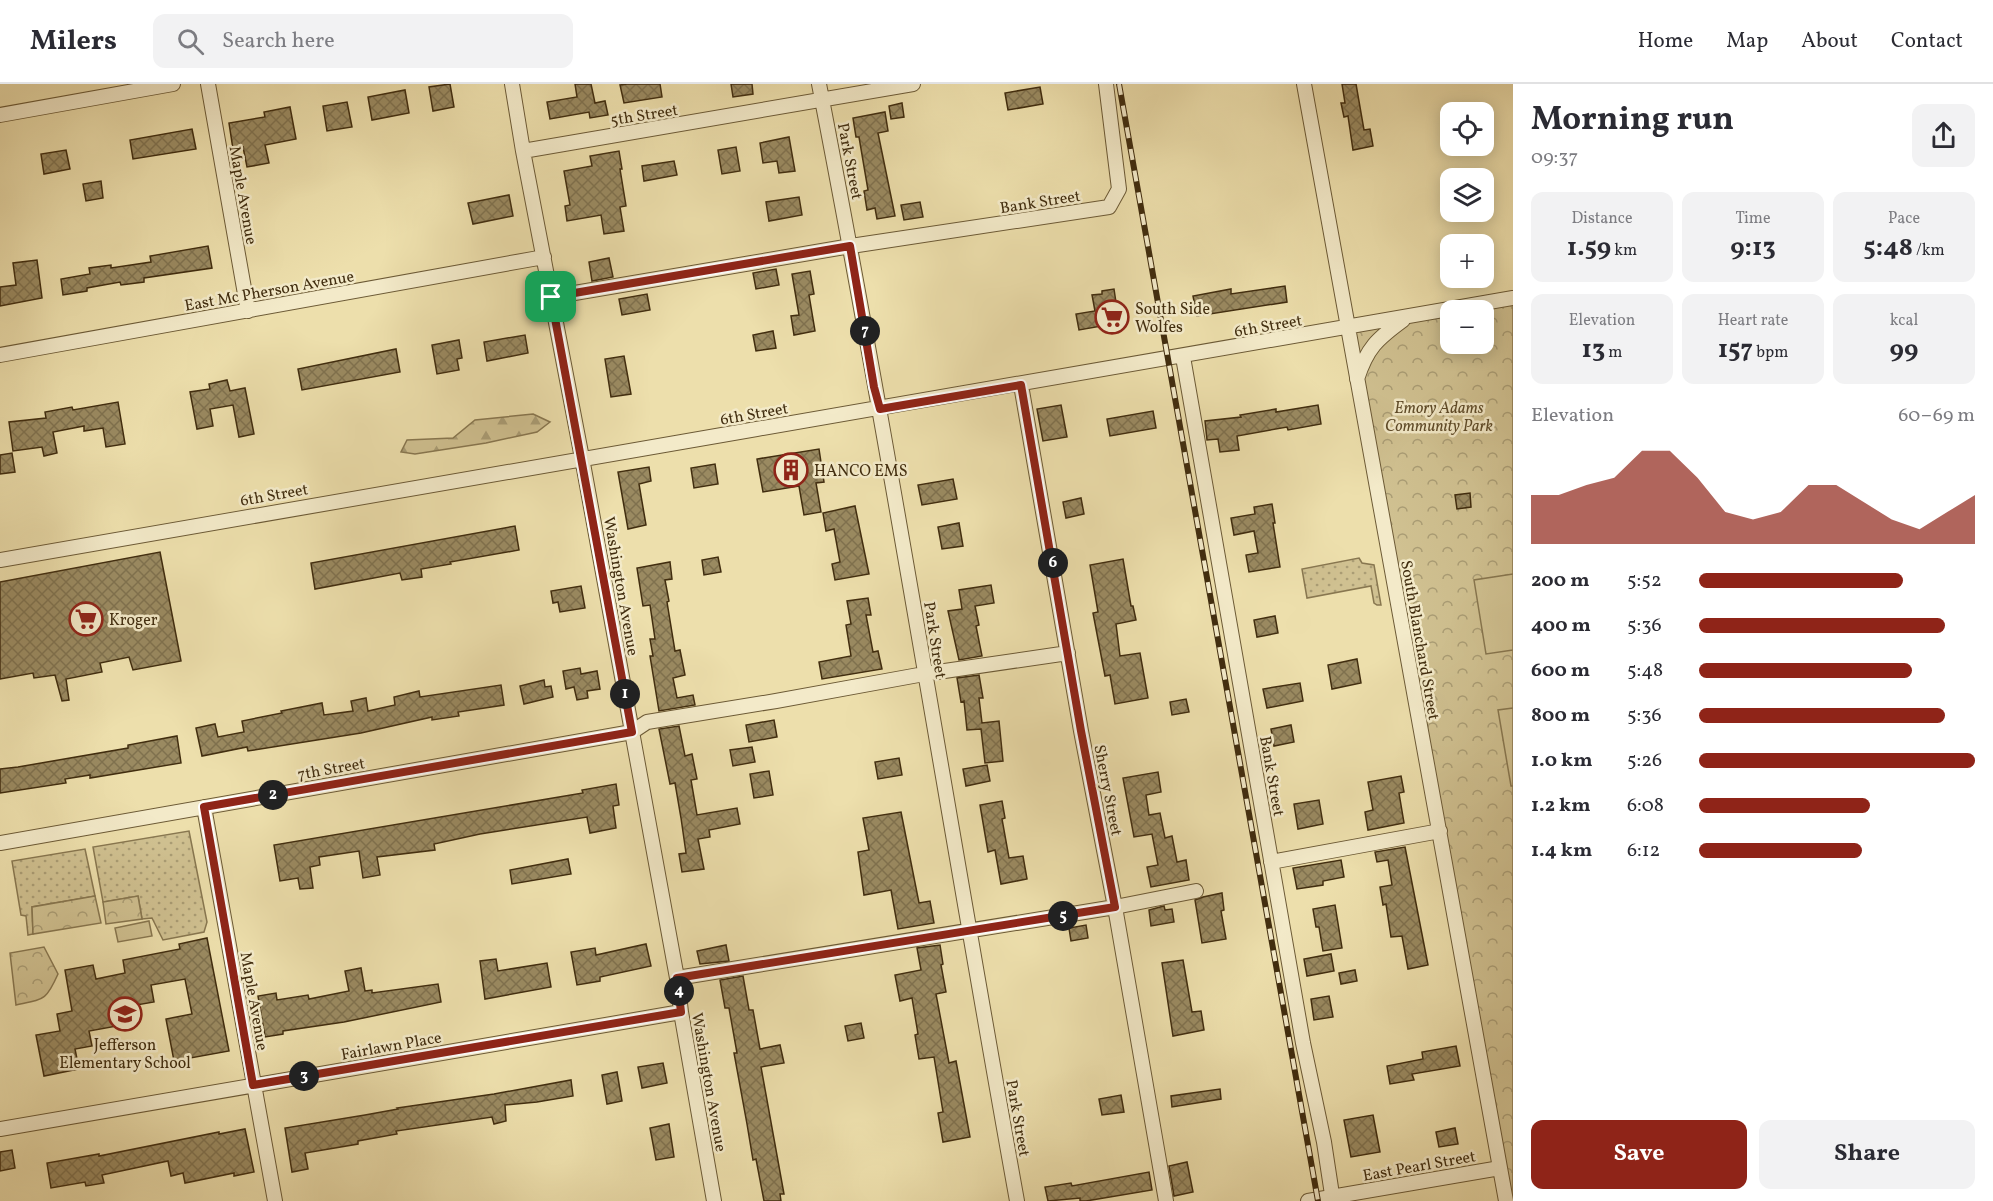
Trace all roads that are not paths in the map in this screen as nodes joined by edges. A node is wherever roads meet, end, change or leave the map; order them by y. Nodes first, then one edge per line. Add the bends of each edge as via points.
1 (173, 84) edge
2 (208, 84) edge
3 (512, 84) edge
4 (819, 84) edge
5 (913, 84) edge
6 (1106, 84) edge
7 (1304, 84) edge
8 (822, 100) junction
9 (0, 114) edge
10 (523, 151) junction
11 (850, 246) junction
12 (544, 257) junction
13 (551, 297) junction
14 (1513, 298) edge
15 (248, 311) junction
16 (1407, 317) junction
17 (1348, 328) junction
18 (0, 355) edge
19 (1183, 357) junction
20 (1357, 381) junction
21 (1021, 385) junction
22 (880, 409) junction
23 (582, 458) junction
24 (0, 560) edge
25 (1068, 653) junction
26 (924, 674) junction
27 (632, 732) junction
28 (204, 807) junction
29 (1440, 831) junction
30 (0, 843) edge
31 (1271, 862) junction
32 (1196, 891) dead end
33 (1115, 907) junction
34 (969, 931) junction
35 (677, 978) junction
36 (681, 1012) junction
37 (253, 1085) junction
38 (0, 1129) edge
39 (1500, 1168) junction
40 (1333, 1199) edge
41 (275, 1201) edge
42 (714, 1201) edge
43 (1017, 1201) edge
44 (1166, 1201) edge
45 (1308, 1201) edge
46 (1506, 1201) edge

1 - 9 street
2 - 15 street, Maple Avenue
3 - 10 street, Washington Avenue
4 - 8 street, Park Street
5 - 8 street, 5th Street
6 - 11 street, Bank Street via 1119,189 1109,207
7 - 17 street, South Blanchard Street
8 - 10 street, 5th Street
8 - 11 street, Park Street
10 - 12 street, Washington Avenue
11 - 13 street
11 - 22 street, Park Street
12 - 13 street, Washington Avenue
12 - 15 street, East Mc Pherson Avenue
13 - 23 street, Washington Avenue
14 - 16 street, 6th Street
15 - 18 street, East Mc Pherson Avenue
16 - 17 street, 6th Street
16 - 20 street via 1374,344
17 - 19 street, 6th Street
17 - 20 street, South Blanchard Street
19 - 21 street, 6th Street
19 - 31 street, Bank Street
20 - 29 street, South Blanchard Street
21 - 22 street, 6th Street
21 - 25 street, Sherry Street
22 - 23 street, 6th Street
22 - 26 street, Park Street
23 - 24 street, 6th Street
23 - 27 street, Washington Avenue
25 - 26 street, 7th Street
25 - 33 street, Sherry Street
26 - 27 street, 7th Street via 647,722
26 - 34 street, Park Street
27 - 28 street, 7th Street
27 - 35 street, Washington Avenue
28 - 30 street, 7th Street
28 - 37 street, Maple Avenue
29 - 31 street
29 - 39 street, South Blanchard Street
31 - 40 street, Bank Street
32 - 33 street
33 - 34 street
33 - 44 street, Sherry Street
34 - 35 street
34 - 43 street, Park Street
35 - 36 street, Washington Avenue
36 - 37 street, Fairlawn Place
36 - 42 street, Washington Avenue
37 - 38 street, Fairlawn Place
37 - 41 street, Maple Avenue
39 - 40 street, East Pearl Street
39 - 46 street, South Blanchard Street
40 - 45 street, East Pearl Street

